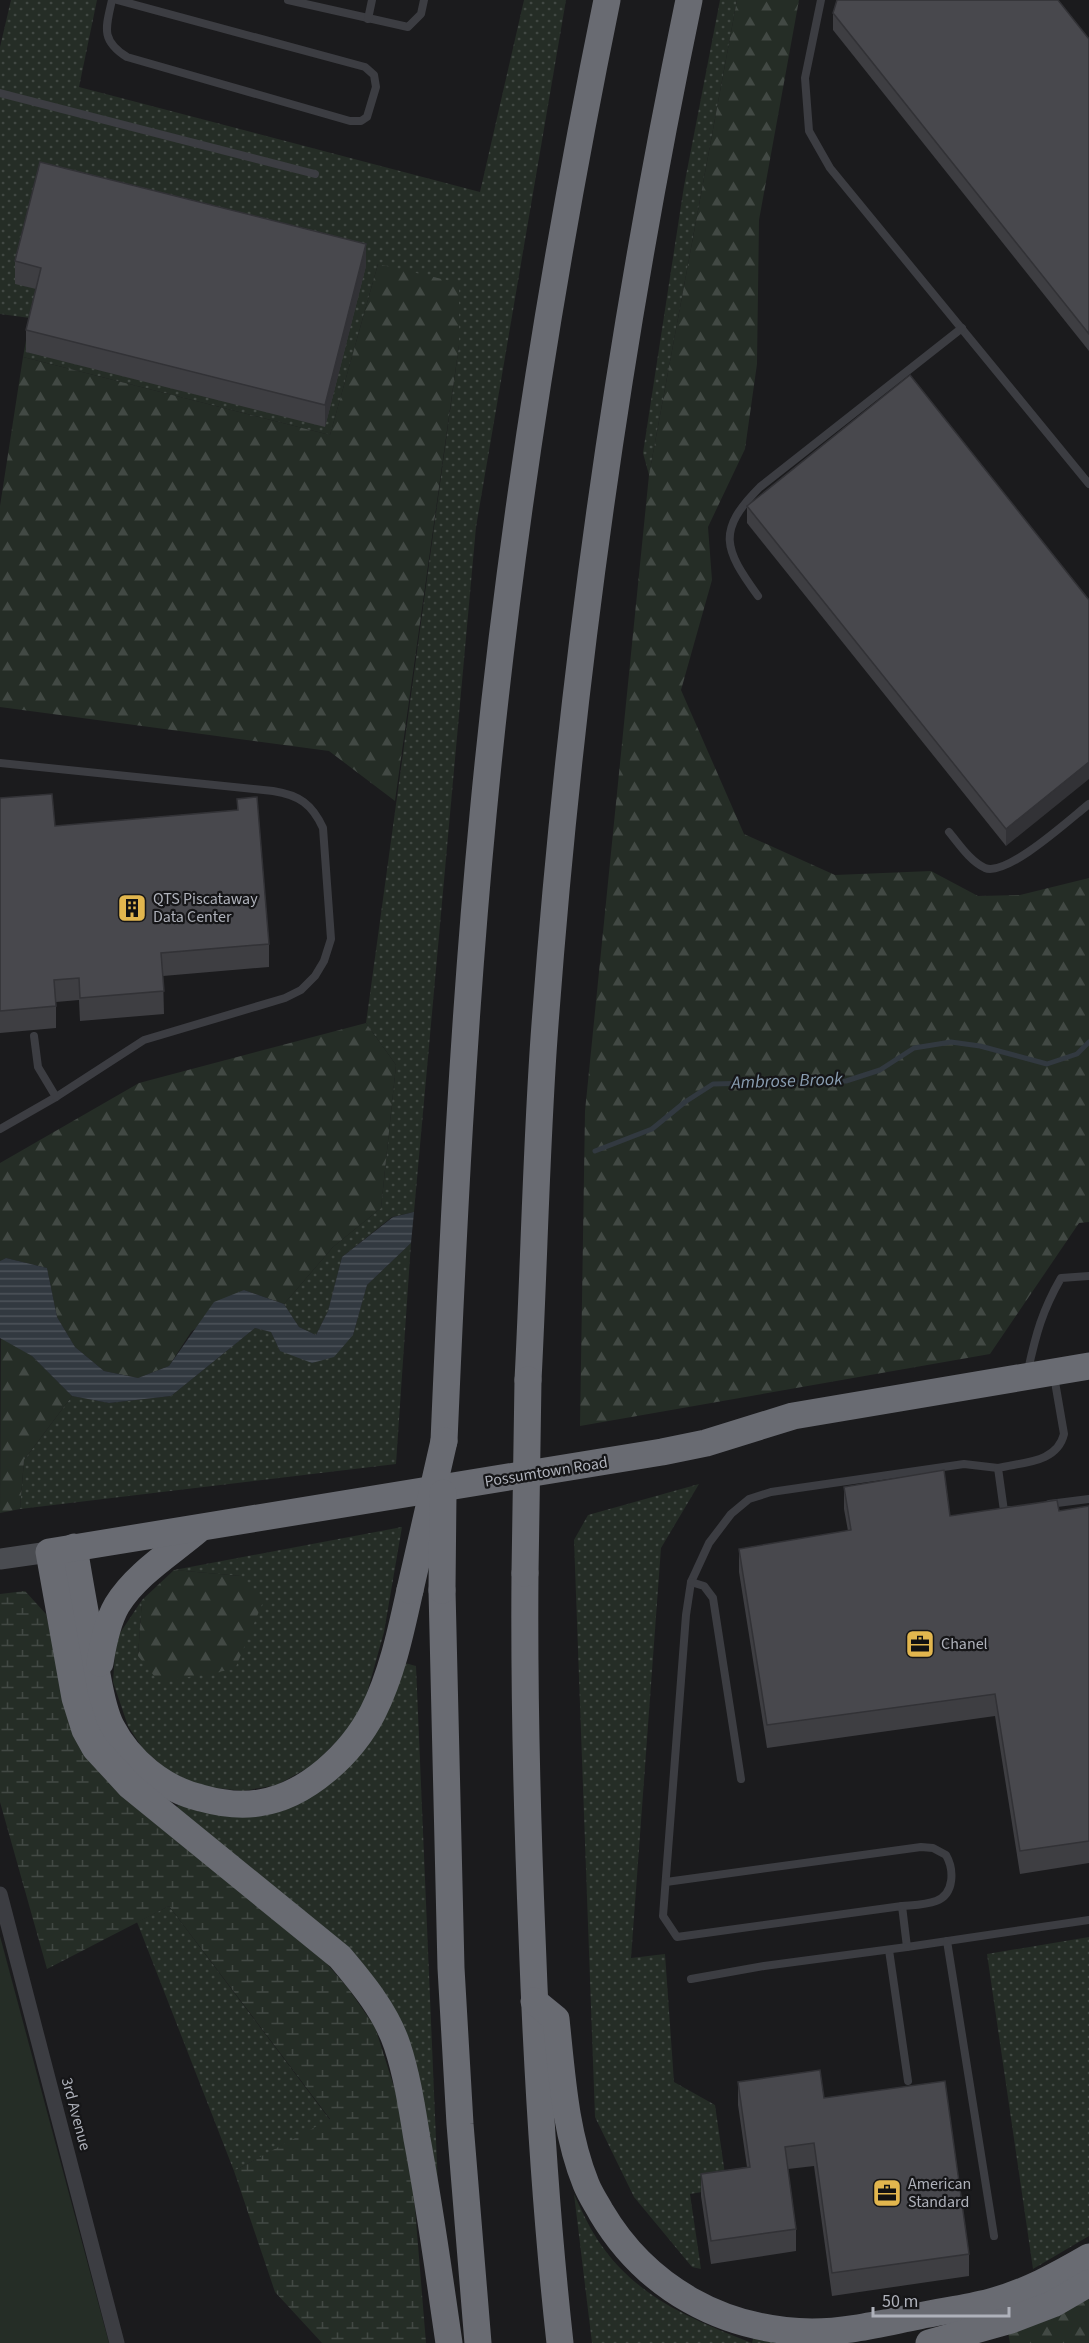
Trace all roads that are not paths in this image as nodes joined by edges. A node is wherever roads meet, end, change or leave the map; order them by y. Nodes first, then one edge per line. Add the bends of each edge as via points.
1 (112, 0) edge
2 (117, 0) edge
3 (288, 0) edge
4 (372, 0) edge
5 (424, 0) edge
6 (607, 0) edge
7 (689, 0) edge
8 (821, 0) edge
9 (368, 19) junction
10 (0, 93) edge
11 (315, 174) dead end
12 (962, 328) junction
13 (1089, 484) edge
14 (758, 596) dead end
15 (0, 763) edge
16 (1089, 804) edge
17 (949, 832) dead end
18 (34, 1036) dead end
19 (56, 1097) junction
20 (0, 1129) edge
21 (1089, 1276) edge
22 (1089, 1365) edge
23 (1053, 1372) junction
24 (1027, 1378) junction
25 (444, 1441) junction
26 (998, 1468) junction
27 (1089, 1498) edge
28 (1036, 1506) edge
29 (1015, 1509) edge
30 (200, 1529) junction
31 (62, 1550) junction
32 (0, 1559) edge
33 (691, 1582) junction
34 (98, 1676) junction
35 (741, 1779) dead end
36 (666, 1882) junction
37 (0, 1894) edge
38 (902, 1906) junction
39 (1089, 1920) edge
40 (947, 1941) junction
41 (907, 1947) junction
42 (889, 1950) junction
43 (691, 1979) dead end
44 (534, 2001) junction
45 (908, 2081) dead end
46 (994, 2236) dead end
47 (1089, 2257) edge
48 (1089, 2283) edge
49 (117, 2343) edge
50 (448, 2343) edge
51 (478, 2343) edge
52 (560, 2343) edge
53 (930, 2343) edge

1 - 2 lane via 106,28 108,42 127,57 350,121 367,117 376,87 374,75 365,67
3 - 9 lane
4 - 9 lane
5 - 9 lane via 421,15 408,27
6 - 25 highway via 550,308 499,663 459,1108
7 - 44 highway, bridge via 633,304 597,535 544,1039 528,1380 525,1573 524,1702
8 - 12 lane via 805,78 809,131 830,168
10 - 11 lane
12 - 13 lane
12 - 14 lane via 760,487 737,512 730,528 730,548
15 - 19 lane via 289,794 302,800 323,828 330,939 315,976 301,990 285,998 144,1040
16 - 17 lane via 1027,853 995,870 972,859
18 - 19 lane via 38,1067
19 - 20 lane
21 - 24 lane via 1061,1278 1038,1326
22 - 23 highway, Possumtown Road
23 - 24 highway, Possumtown Road
23 - 26 lane via 1064,1434 1059,1447 1048,1457
24 - 30 highway, Possumtown Road via 793,1416 662,1452
25 - 34 highway, bridge via 386,1682 357,1737 320,1775 285,1796 268,1801 243,1804 184,1794 144,1768 126,1747 111,1726
25 - 51 highway, bridge via 442,1590 451,1968
26 - 29 lane via 1004,1511
26 - 33 lane via 964,1464 771,1492 749,1499 731,1514 709,1543
27 - 28 lane
30 - 31 highway, Possumtown Road
30 - 34 highway via 144,1574 116,1606
31 - 32 main road, Possumtown Road
31 - 34 highway
31 - 50 highway via 75,1698 95,1748 130,1786 340,1957 362,1983 397,2044 426,2188
33 - 35 lane via 704,1586 713,1598
33 - 36 lane
36 - 38 lane via 663,1916 677,1936
36 - 38 lane via 921,1847 946,1855 952,1875 946,1894 938,1901
37 - 49 street, 3rd Avenue
38 - 41 lane
39 - 40 lane
40 - 41 lane
40 - 46 lane
41 - 42 lane
42 - 43 lane
42 - 45 lane
44 - 47 highway via 556,2019 565,2104 586,2186 633,2257 702,2308 783,2330 846,2331 991,2302 1048,2280
44 - 52 highway
48 - 53 highway via 1022,2316

